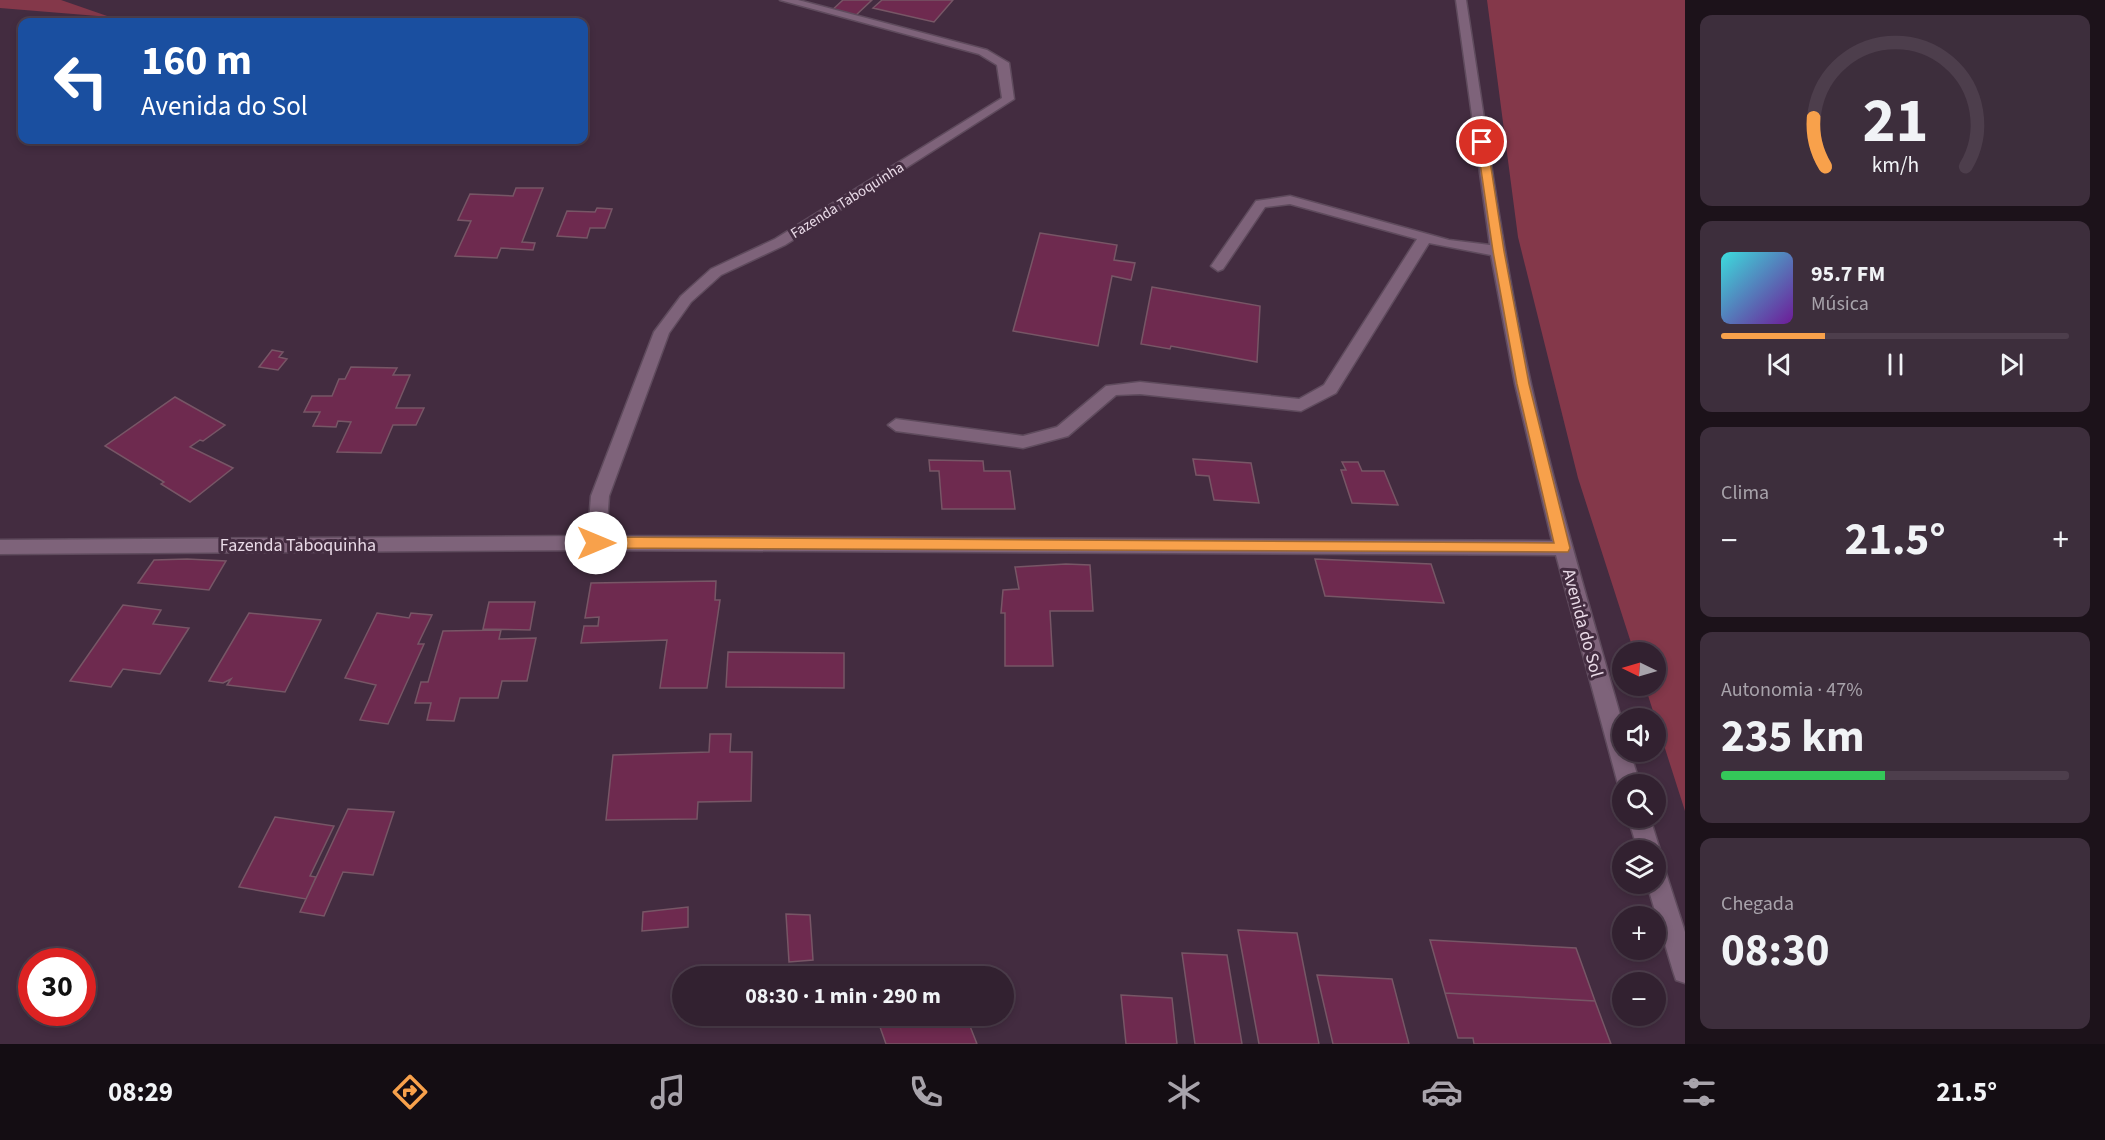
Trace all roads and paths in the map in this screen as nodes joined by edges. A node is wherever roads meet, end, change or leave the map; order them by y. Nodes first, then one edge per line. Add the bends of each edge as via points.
1 (785, 0) edge
2 (1461, 0) edge
3 (1425, 237) junction
4 (1498, 251) junction
5 (1218, 266) dead end
6 (896, 425) dead end
7 (596, 543) junction
8 (0, 547) edge
9 (1563, 548) junction
10 (1626, 774) edge
11 (1662, 894) edge
12 (1685, 971) edge

1 - 7 street, Fazenda Taboquinha via 983,52 1003,63 1008,99 780,242 716,272 686,299 662,332 600,496
2 - 4 street, Avenida do Sol
3 - 4 street
3 - 5 street via 1290,200 1273,201 1261,204
3 - 6 street via 1330,389 1301,405 1140,388 1112,390 1062,432 1023,442
4 - 9 street, Avenida do Sol via 1523,384
7 - 8 street, Fazenda Taboquinha
7 - 9 street, Fazenda Taboquinha
9 - 10 street, Avenida do Sol
11 - 12 street

